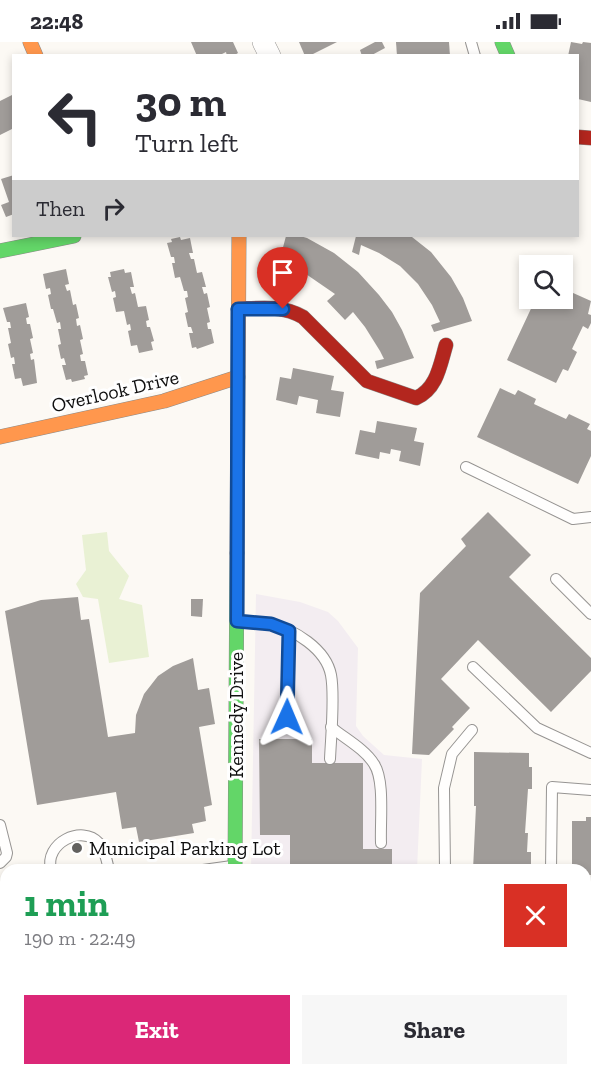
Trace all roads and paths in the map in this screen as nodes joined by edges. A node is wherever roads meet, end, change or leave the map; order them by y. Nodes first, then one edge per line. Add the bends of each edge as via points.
1 (69, 237) edge
2 (239, 237) edge
3 (0, 251) edge
4 (238, 309) junction
5 (446, 345) dead end
6 (238, 377) junction
7 (0, 437) edge
8 (466, 467) dead end
9 (591, 518) edge
10 (556, 579) dead end
11 (591, 614) edge
12 (237, 621) junction
13 (289, 631) junction
14 (473, 667) dead end
15 (287, 717) dead end
16 (331, 728) junction
17 (472, 730) dead end
18 (591, 753) edge
19 (330, 759) dead end
20 (591, 790) edge
21 (0, 825) edge
22 (381, 843) dead end
23 (0, 863) edge
24 (50, 864) edge
25 (107, 864) edge
26 (235, 864) edge
27 (445, 864) edge
28 (551, 864) edge

1 - 3 street
2 - 4 street, Kennedy Drive
4 - 5 street via 296,312 367,381 416,398 430,389
4 - 6 street, Kennedy Drive
6 - 7 street, Overlook Drive via 164,401
6 - 12 street, Kennedy Drive
8 - 9 lane via 573,519
10 - 11 lane
12 - 13 lane via 271,624
12 - 26 street, Kennedy Drive
13 - 15 lane
13 - 16 lane via 312,646 328,665 332,681
14 - 18 lane via 537,728
16 - 19 lane
16 - 22 lane via 376,766
17 - 27 lane via 452,754 444,788
20 - 28 lane via 552,787
21 - 23 lane via 7,853
24 - 25 lane via 55,847 83,836 102,846

